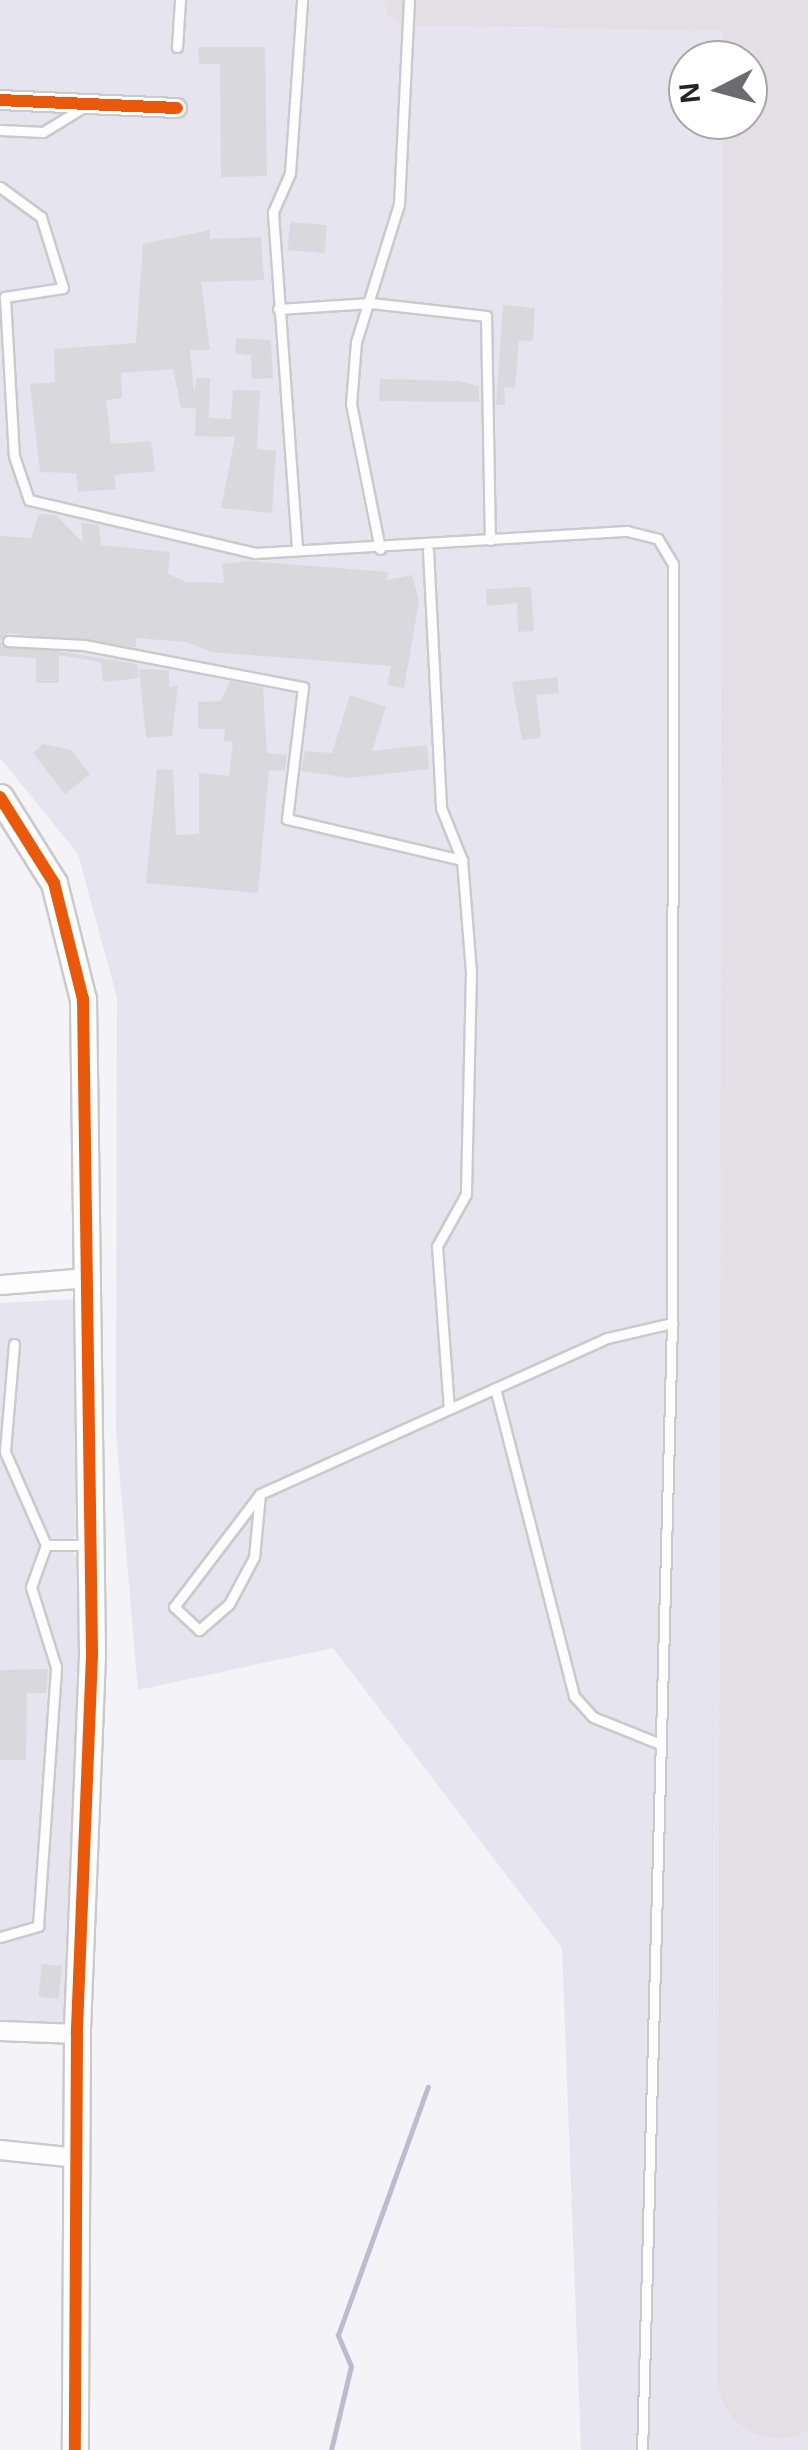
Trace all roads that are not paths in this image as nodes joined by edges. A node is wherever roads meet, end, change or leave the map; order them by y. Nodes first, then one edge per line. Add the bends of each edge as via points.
1 (180, 0) edge
2 (302, 0) edge
3 (408, 0) edge
4 (177, 46) dead end
5 (0, 100) edge
6 (87, 104) junction
7 (177, 108) dead end
8 (0, 130) edge
9 (0, 187) edge
10 (370, 303) junction
11 (278, 309) junction
12 (490, 540) junction
13 (296, 548) junction
14 (380, 549) junction
15 (428, 550) junction
16 (8, 641) dead end
17 (0, 798) edge
18 (462, 860) junction
19 (89, 1278) junction
20 (0, 1286) edge
21 (672, 1322) junction
22 (14, 1344) dead end
23 (495, 1388) junction
24 (449, 1408) junction
25 (260, 1494) junction
26 (46, 1545) junction
27 (89, 1545) junction
28 (660, 1744) junction
29 (0, 1937) edge
30 (0, 2030) edge
31 (76, 2034) junction
32 (0, 2150) edge
33 (78, 2158) junction
34 (75, 2450) edge
35 (642, 2450) edge

1 - 4 lane
2 - 11 lane via 290,173 273,212
3 - 10 lane via 399,204
5 - 6 street
6 - 7 street
6 - 8 lane via 44,132
9 - 13 lane via 41,216 63,288 5,297 14,456 29,500 221,548
10 - 11 lane
10 - 12 lane via 486,316
10 - 14 lane via 351,404
11 - 13 lane
12 - 15 lane
12 - 21 lane via 626,530 658,539 672,564
13 - 14 lane
14 - 15 lane
15 - 18 lane via 441,808
16 - 18 lane via 84,646 302,687 287,820
17 - 19 street via 54,883 84,998
18 - 24 lane via 471,971 466,1194 437,1246 435,1304
19 - 20 street
19 - 27 street
21 - 23 lane via 630,1329
21 - 28 lane
22 - 26 lane via 5,1452
23 - 24 lane
23 - 28 lane via 574,1696 593,1718
24 - 25 lane
25 - 25 lane via 174,1607 200,1630 229,1604 254,1557
26 - 27 lane
26 - 29 lane via 30,1587 56,1668 38,1926
27 - 31 street
28 - 35 lane
30 - 31 street
31 - 33 street
32 - 33 street
33 - 34 street

